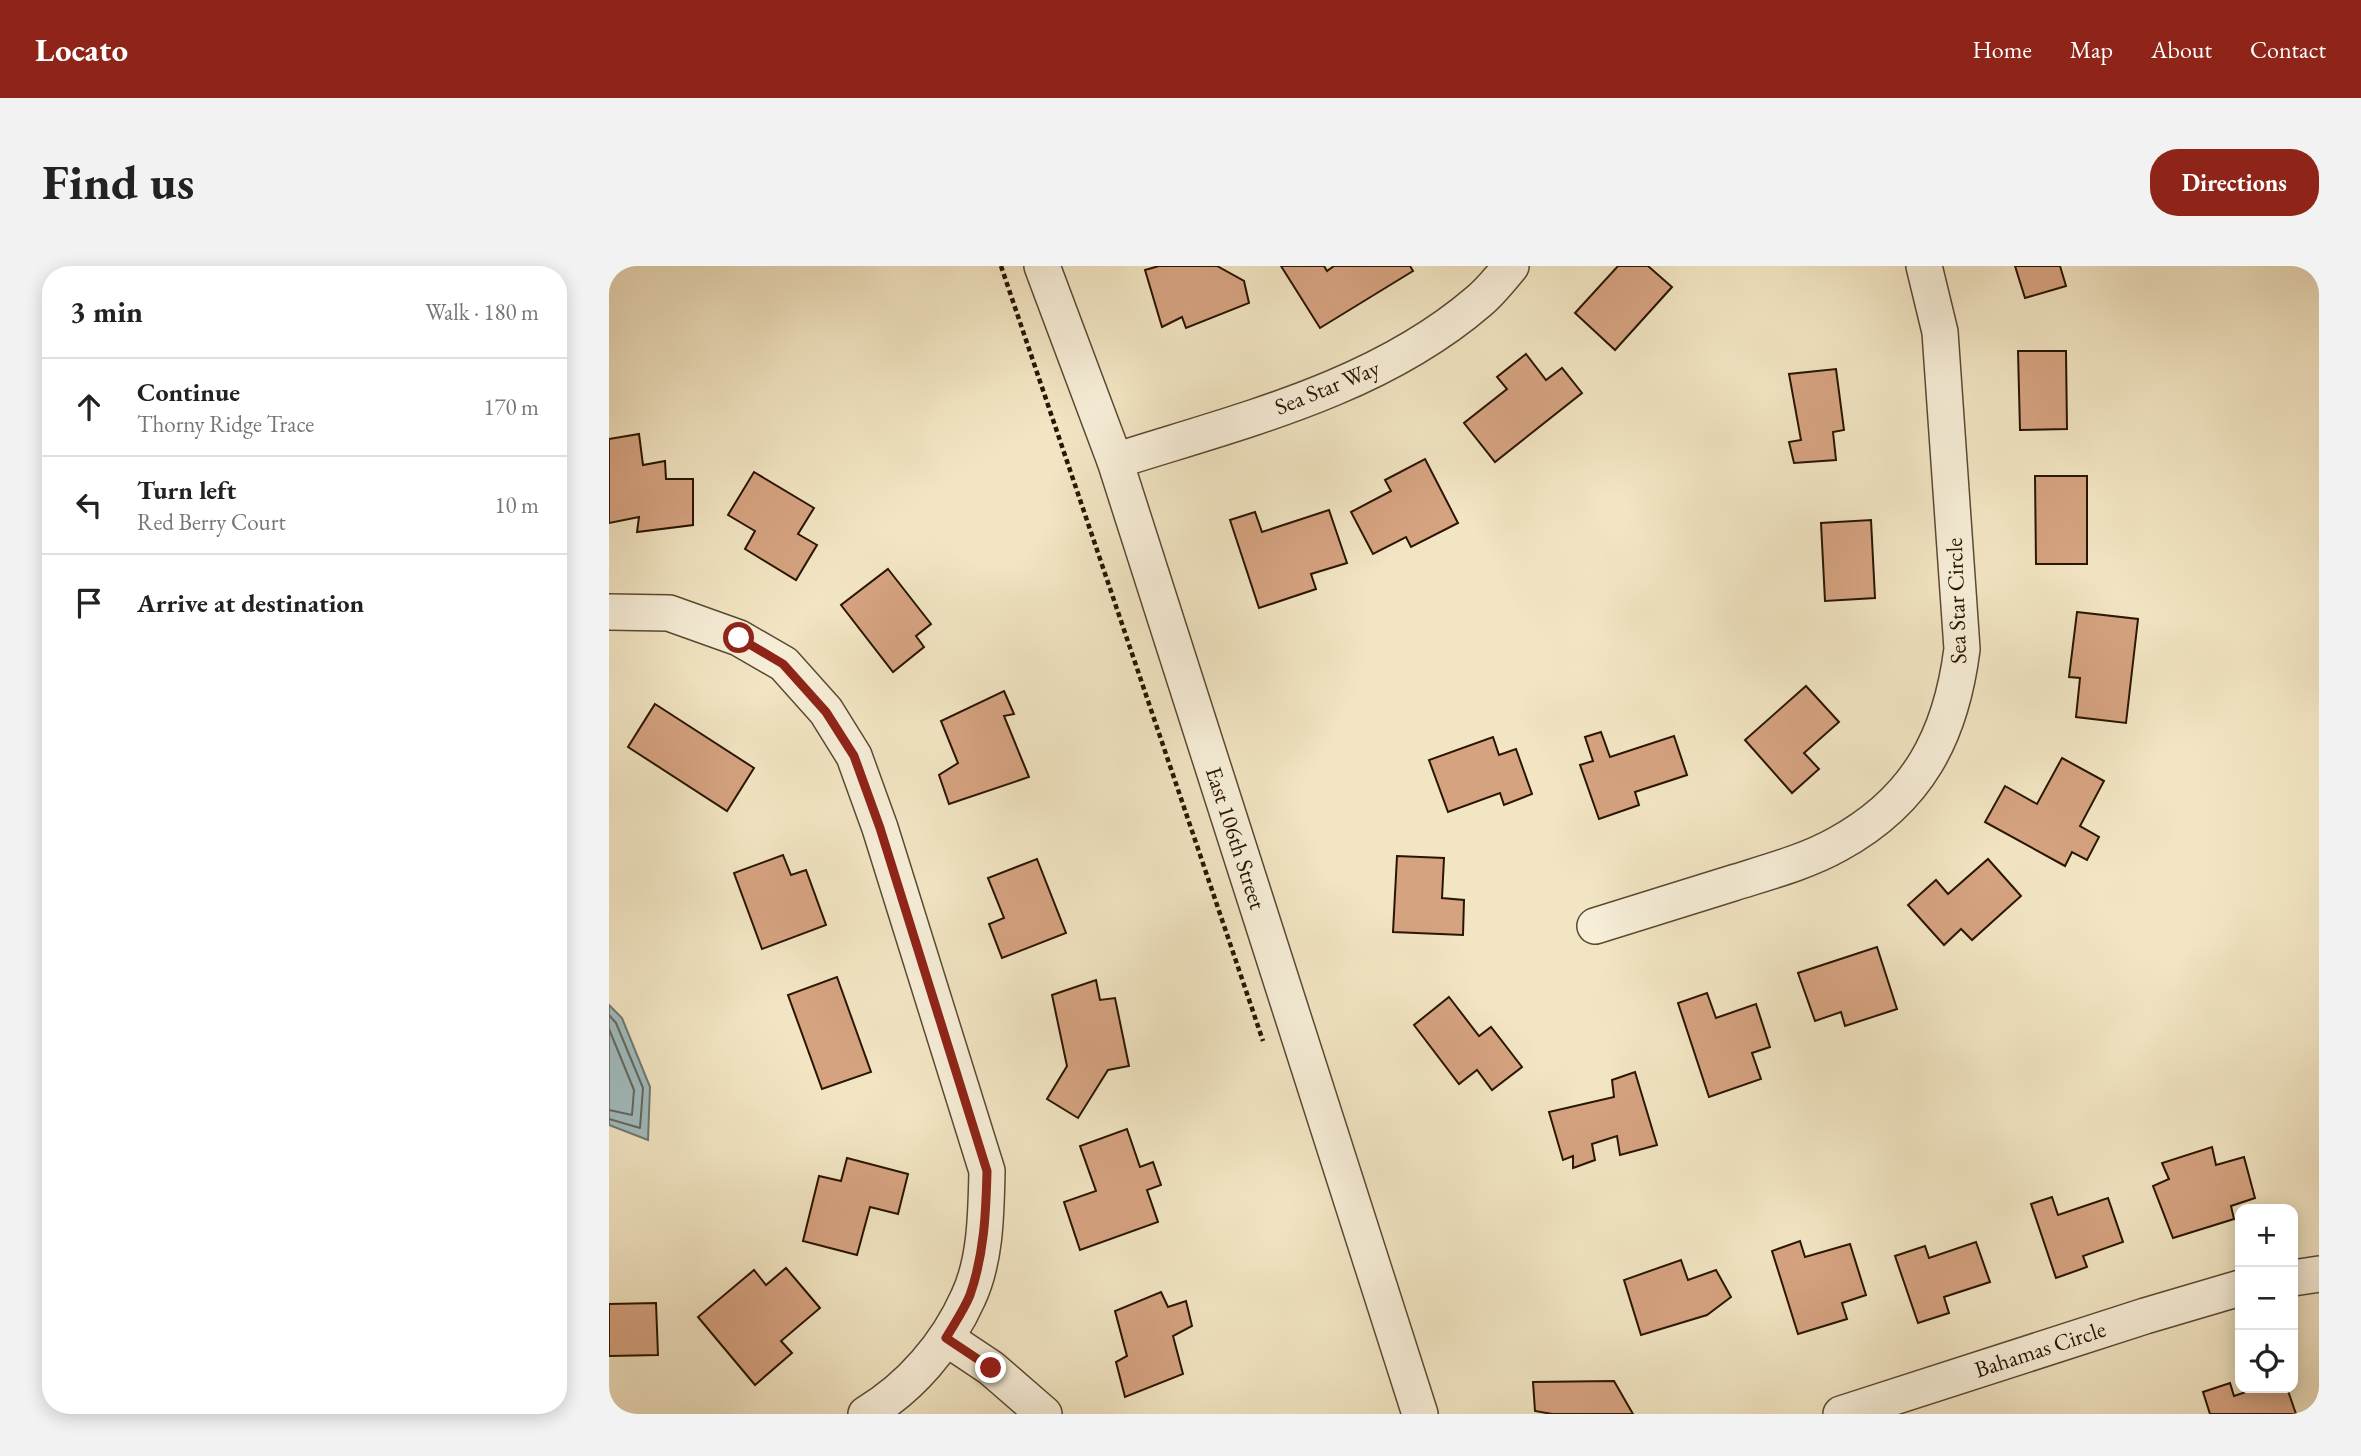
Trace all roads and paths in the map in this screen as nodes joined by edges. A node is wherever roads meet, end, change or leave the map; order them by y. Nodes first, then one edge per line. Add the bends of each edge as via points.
1 (1001, 266) edge
2 (1042, 266) edge
3 (1511, 266) edge
4 (1924, 266) edge
5 (1115, 461) junction
6 (609, 612) edge
7 (1595, 926) dead end
8 (1263, 1043) dead end
9 (2319, 1274) edge
10 (2298, 1277) edge
11 (2235, 1289) edge
12 (946, 1338) junction
13 (866, 1414) edge
14 (1044, 1414) edge
15 (1420, 1414) edge
16 (1841, 1414) edge

1 - 8 path
2 - 5 street, East 106th Street
3 - 5 street, Sea Star Way via 1481,300 1450,324 1348,383
4 - 7 street, Sea Star Circle via 1940,332 1962,649 1957,686 1933,753 1890,807 1838,844 1759,875
5 - 15 street, East 106th Street
6 - 12 street via 669,613 739,638 783,664 826,712 854,756 987,1171 979,1262 969,1297
9 - 10 street
11 - 16 street, Bahamas Circle
12 - 13 street via 918,1371
12 - 14 street via 991,1368

